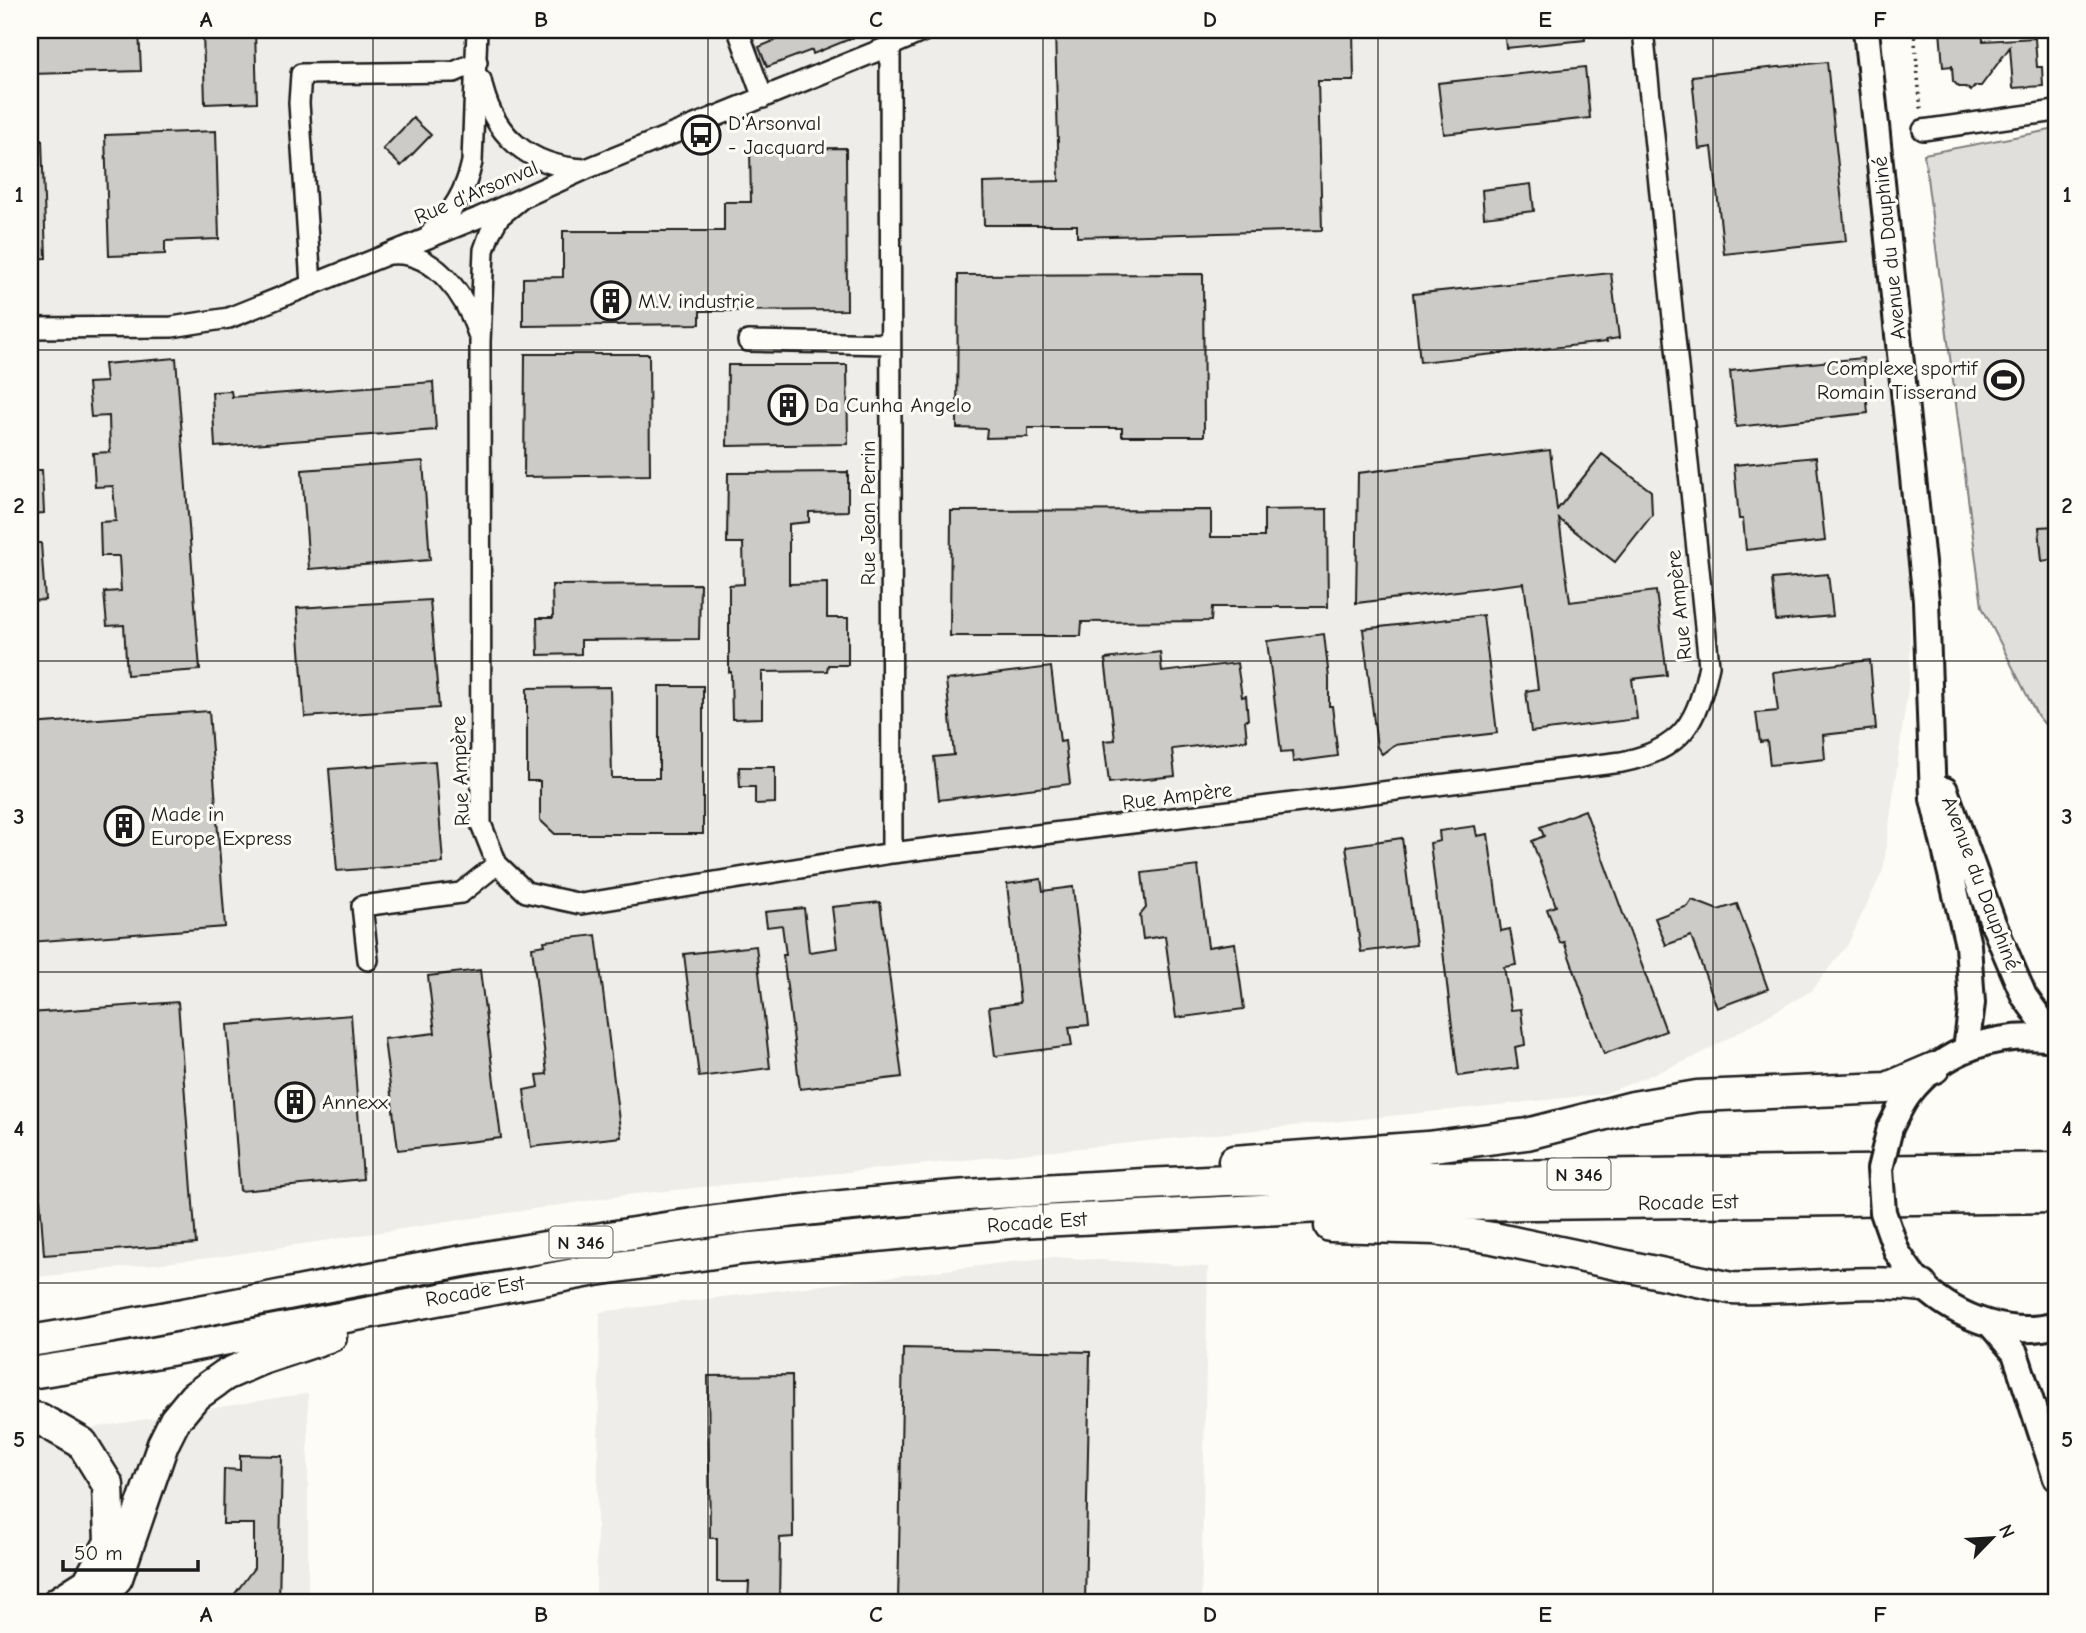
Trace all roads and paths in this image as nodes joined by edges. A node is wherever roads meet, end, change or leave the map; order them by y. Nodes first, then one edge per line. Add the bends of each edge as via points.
1 (477, 30) edge
2 (738, 30) edge
3 (1643, 30) edge
4 (1866, 30) edge
5 (1914, 30) edge
6 (921, 31) edge
7 (890, 46) junction
8 (477, 62) junction
9 (763, 98) junction
10 (2056, 111) edge
11 (1923, 130) joint
12 (586, 169) junction
13 (521, 198) junction
14 (418, 242) junction
15 (388, 254) junction
16 (312, 285) junction
17 (30, 328) edge
18 (480, 341) junction
19 (748, 341) dead end
20 (890, 344) junction
21 (1930, 718) junction
22 (892, 853) junction
23 (498, 864) junction
24 (368, 960) dead end
25 (2056, 1039) edge
26 (1966, 1049) junction
27 (1934, 1068) junction
28 (2056, 1168) edge
29 (1102, 1185) junction
30 (2056, 1197) edge
31 (1186, 1212) junction
32 (334, 1285) junction
33 (1922, 1286) junction
34 (394, 1306) junction
35 (30, 1321) edge
36 (1991, 1325) junction
37 (2056, 1325) edge
38 (30, 1341) edge
39 (30, 1373) edge
40 (30, 1417) edge
41 (2056, 1478) edge
42 (57, 1603) edge
43 (93, 1603) edge

1 - 8 street
2 - 9 street
3 - 22 street, Rue Ampère via 1709,665 1695,716 1676,739 1641,758 1596,766
4 - 21 main road, Avenue du Dauphiné via 1926,601
5 - 11 path
6 - 7 street, Rue d'Arsonval
7 - 9 street, Rue d'Arsonval
7 - 20 street, Rue Jean Perrin
8 - 12 street via 491,113 506,136 543,160
8 - 14 street via 469,177 447,217
8 - 16 street via 454,72 301,74 299,103
9 - 12 street, Rue d'Arsonval
10 - 11 street
12 - 13 street, Rue d'Arsonval
13 - 14 street, Rue d'Arsonval
13 - 18 street, Rue Ampère via 499,217 484,250
14 - 15 street, Rue d'Arsonval
15 - 16 street, Rue d'Arsonval
15 - 18 street, Rue Ampère via 412,256 440,271 465,305
16 - 17 street, Rue d'Arsonval via 229,318 172,327
18 - 23 street, Rue Ampère via 481,824
19 - 20 street
20 - 22 street, Rue Jean Perrin
21 - 25 main road, Avenue du Dauphiné via 1945,794 1993,923 2025,996
21 - 26 main road, Avenue du Dauphiné via 1933,799 1968,945 1972,1003
22 - 23 street, Rue Ampère via 581,904 526,892
23 - 24 street via 461,893 362,906
25 - 26 main road via 2010,1037
26 - 27 main road
27 - 29 highway via 1887,1088 1697,1096 1527,1134 1427,1147 1136,1169
27 - 33 main road, bridge via 1908,1095 1890,1128 1880,1169 1882,1212 1897,1252
28 - 29 highway, Rocade Est / N 346
29 - 32 highway, Rocade Est / N 346 via 829,1208 644,1231
30 - 31 highway, Rocade Est / N 346
31 - 33 highway via 1212,1226 1435,1229 1731,1288 1884,1282
31 - 34 highway, Rocade Est / N 346 via 1020,1222 741,1249 596,1269
32 - 35 highway via 303,1276
32 - 38 highway, Rocade Est / N 346
33 - 36 main road via 1954,1310
34 - 39 highway, Rocade Est / N 346
34 - 43 highway via 355,1329 225,1375 194,1397 163,1444 117,1578
36 - 37 main road via 2043,1329
36 - 41 main road via 2015,1353
40 - 42 highway via 82,1443 108,1485 110,1542 88,1583

